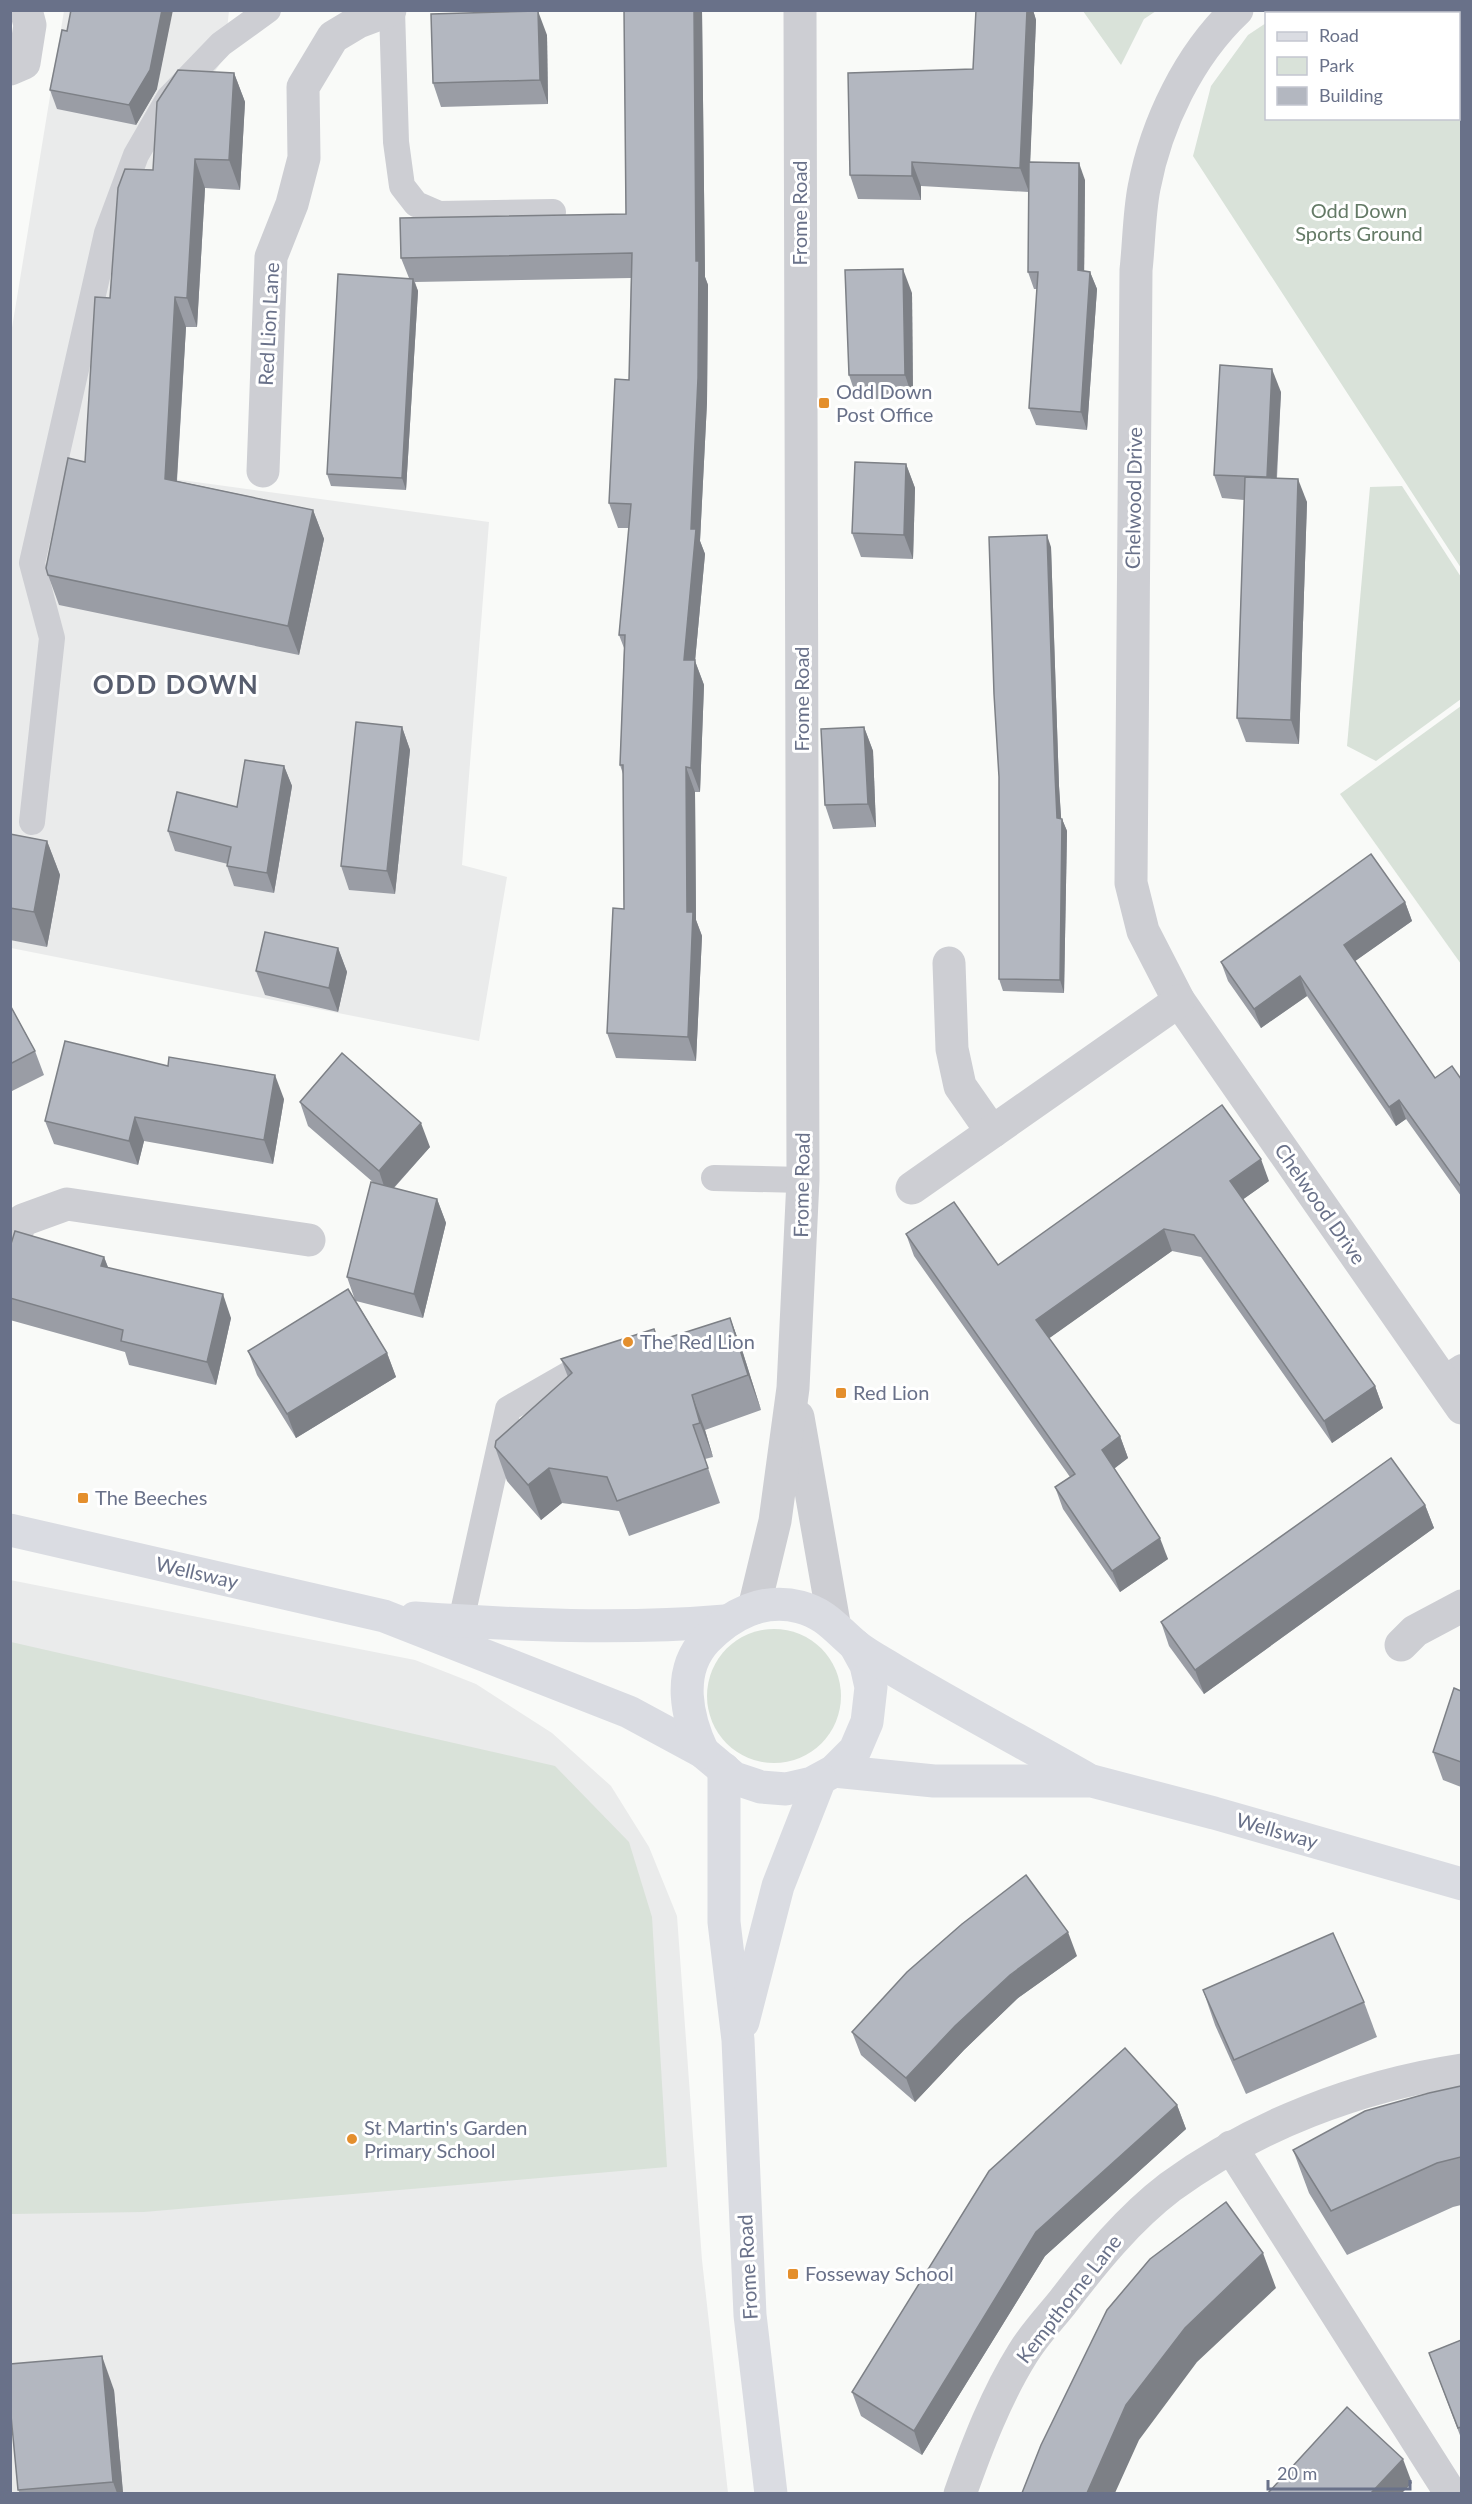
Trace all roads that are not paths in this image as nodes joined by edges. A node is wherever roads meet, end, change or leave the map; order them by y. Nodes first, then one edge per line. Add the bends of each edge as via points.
1 (26, 10) edge
2 (268, 10) edge
3 (391, 10) edge
4 (800, 10) edge
5 (1237, 10) edge
6 (10, 69) edge
7 (553, 212) dead end
8 (263, 471) dead end
9 (32, 822) dead end
10 (949, 963) dead end
11 (1179, 1001) junction
12 (992, 1132) junction
13 (714, 1178) dead end
14 (803, 1180) junction
15 (912, 1188) dead end
16 (309, 1240) dead end
17 (10, 1241) edge
18 (576, 1370) edge
19 (1452, 1373) edge
20 (793, 1388) junction
21 (1461, 1408) edge
22 (10, 1530) edge
23 (1461, 1605) edge
24 (740, 1614) junction
25 (384, 1616) junction
26 (461, 1621) junction
27 (844, 1634) junction
28 (1401, 1645) dead end
29 (713, 1760) junction
30 (827, 1775) junction
31 (1092, 1781) junction
32 (1461, 1884) edge
33 (738, 2040) junction
34 (1461, 2070) edge
35 (1231, 2148) junction
36 (771, 2493) edge
37 (960, 2493) edge
38 (1451, 2493) edge

1 - 6 street via 30,25 24,63
2 - 9 lane via 221,44 169,98 136,155 107,233 32,563 52,638
3 - 7 lane via 396,142 402,186 416,204 439,214
3 - 8 street, Red Lion Lane via 358,22 333,37 303,87 304,158 292,204 271,257
4 - 14 street, Frome Road
5 - 11 street, Chelwood Drive via 1186,76 1166,116 1143,188 1136,270 1131,883 1143,931
10 - 12 street via 952,1049 960,1086
11 - 12 street
11 - 19 street, Chelwood Drive
12 - 15 street
13 - 14 lane
14 - 20 street, Frome Road
16 - 17 street via 67,1204 23,1220
18 - 26 lane via 508,1409
19 - 21 street, Chelwood Drive
20 - 24 street, Frome Road via 775,1521
20 - 27 street, Frome Road
22 - 25 main road, Wellsway
23 - 28 street via 1415,1631
24 - 26 main road, Wellsway via 655,1627 518,1626
24 - 27 main road, Wellsway via 769,1604 800,1607
24 - 29 main road via 703,1643 694,1659 686,1691 690,1724
25 - 26 main road, Wellsway
25 - 29 main road, Wellsway via 630,1712
27 - 30 main road via 866,1665 871,1687 867,1722 855,1750
27 - 31 main road, Wellsway
29 - 30 main road, Wellsway via 734,1778 761,1787 786,1788
29 - 33 main road, Frome Road via 724,1922
30 - 31 main road, Wellsway via 934,1781
30 - 33 main road, Frome Road via 778,1886
31 - 32 main road, Wellsway
33 - 36 main road, Frome Road via 750,2315
34 - 35 street, Kempthorne Lane via 1326,2103
35 - 37 street, Kempthorne Lane via 1169,2188 1114,2238 1070,2292 1023,2353 979,2440
35 - 38 street

